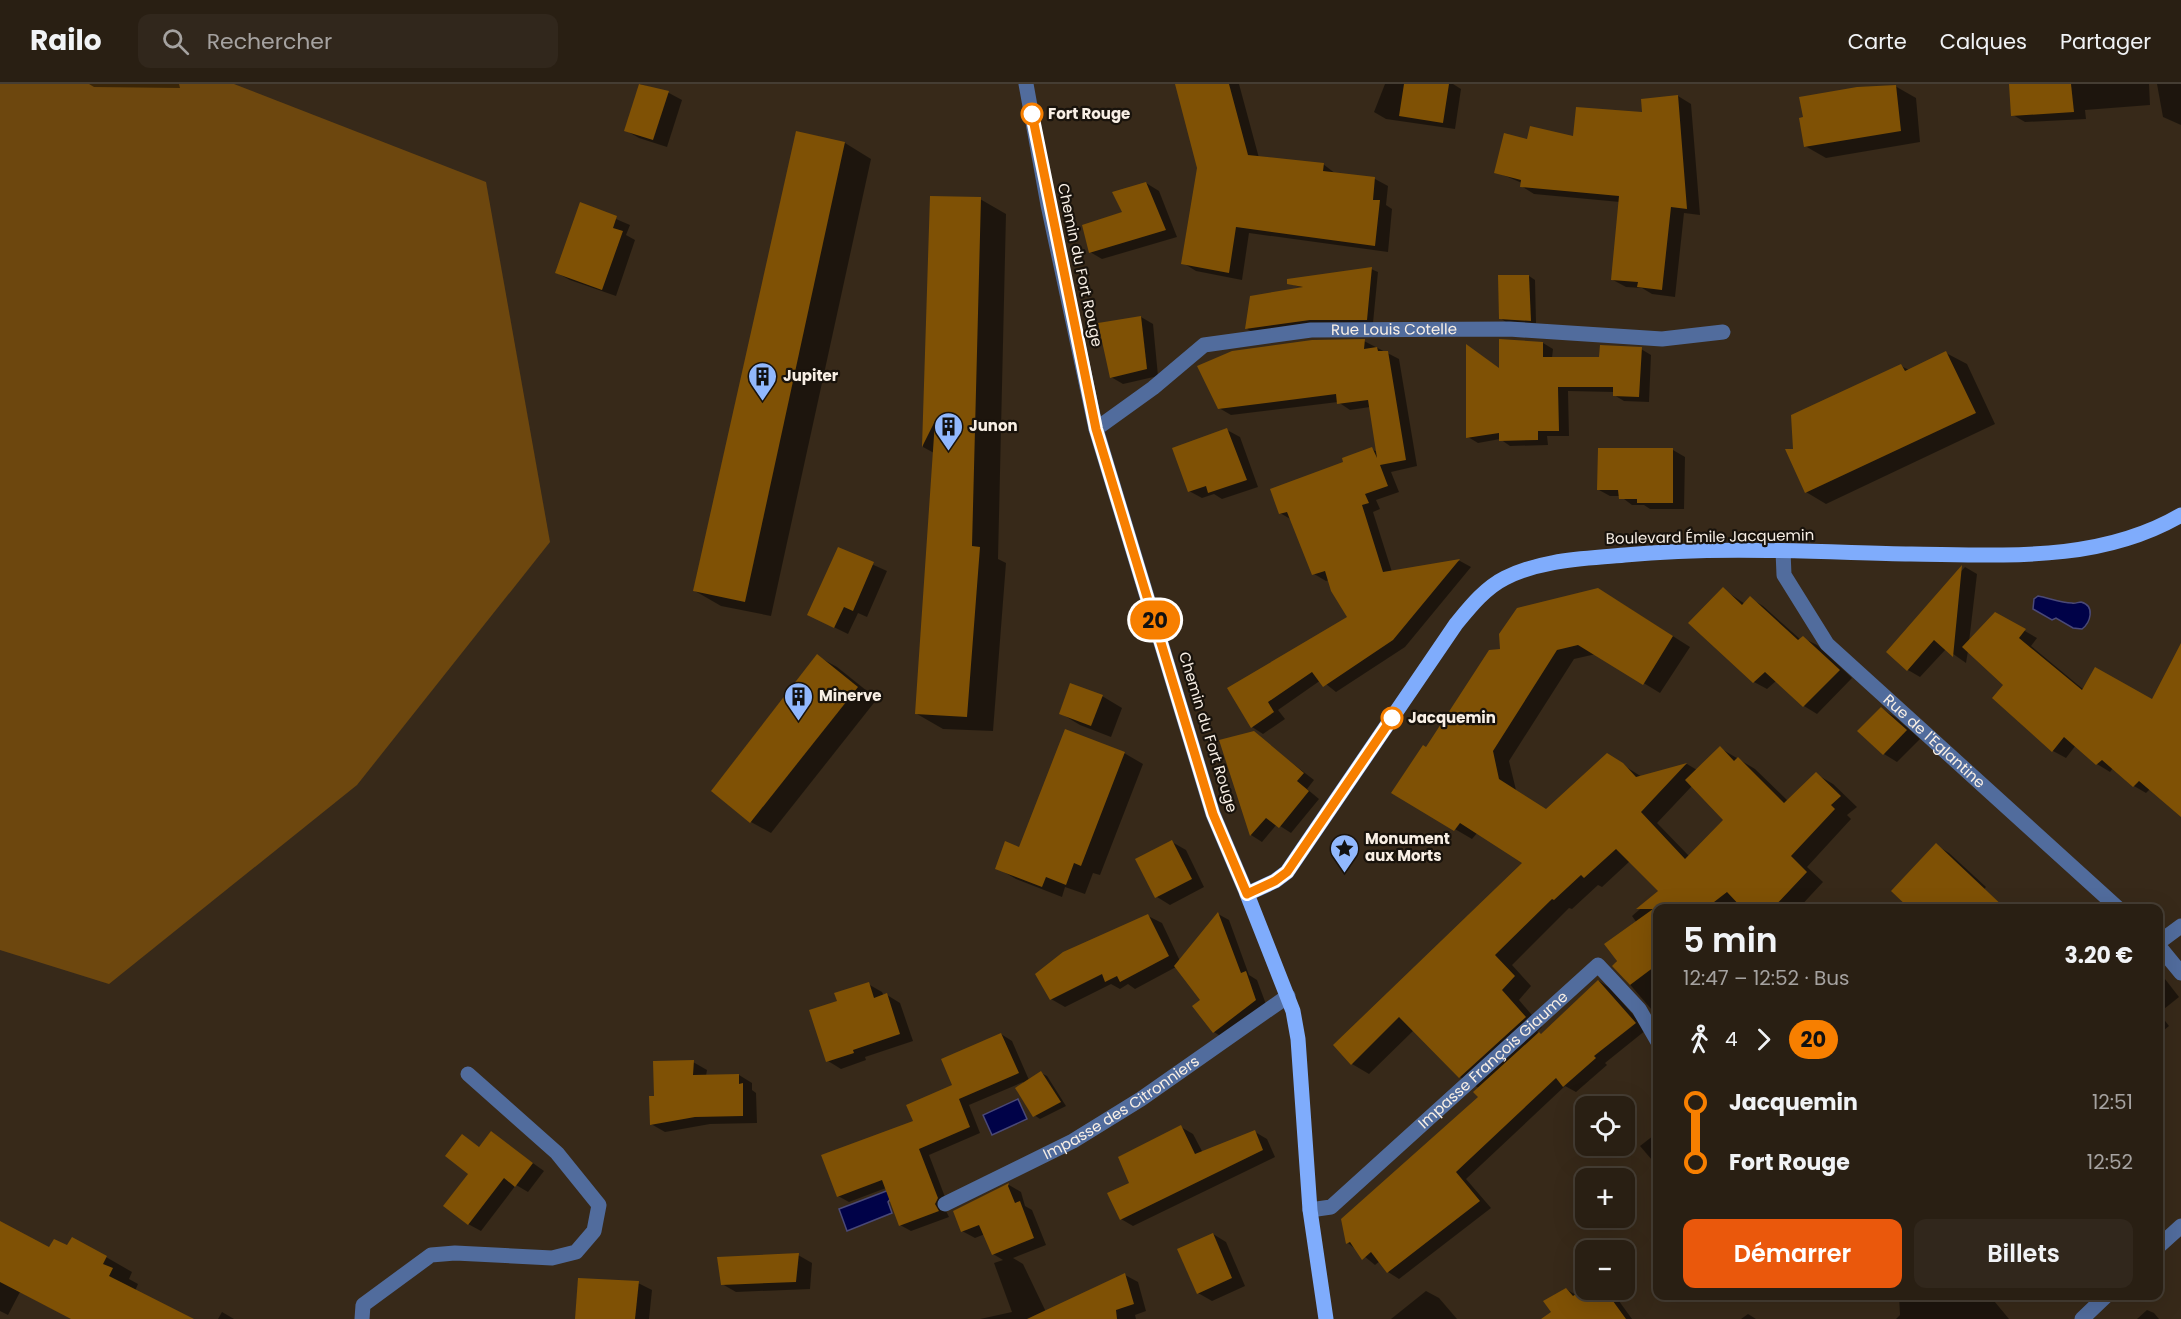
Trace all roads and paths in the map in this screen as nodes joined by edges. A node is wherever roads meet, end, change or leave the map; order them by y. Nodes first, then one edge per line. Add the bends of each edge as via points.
1 (1026, 84) edge
2 (1723, 332) dead end
3 (1096, 429) junction
4 (2181, 515) edge
5 (1783, 551) junction
6 (1247, 894) junction
7 (2113, 904) edge
8 (2181, 926) edge
9 (2163, 940) edge
10 (2163, 950) edge
11 (2181, 973) edge
12 (1288, 996) junction
13 (1653, 1033) edge
14 (468, 1074) dead end
15 (945, 1204) dead end
16 (1310, 1210) junction
17 (2181, 1226) edge
18 (2163, 1242) edge
19 (2102, 1300) edge
20 (362, 1319) edge
21 (1326, 1319) edge
22 (2082, 1319) edge

1 - 3 street, Chemin du Fort Rouge
2 - 3 street, Rue Louis Cotelle via 1662,339 1509,329 1311,330 1204,345
3 - 6 street, Chemin du Fort Rouge via 1213,814
4 - 5 main road, Boulevard Émile Jacquemin via 2161,527 2097,547 2029,556
5 - 6 main road, Boulevard Émile Jacquemin via 1644,553 1556,561 1504,579 1479,597 1456,624 1287,872
5 - 7 street, Rue de l'Eglantine via 1784,575 1827,644
6 - 12 main road, Chemin du Fort Rouge
8 - 9 street
10 - 11 street
12 - 15 street, Impasse des Citronniers via 1141,1099 1073,1141
12 - 16 main road, Chemin du Fort Rouge via 1298,1040
13 - 16 street, Impasse François Giaume via 1639,1009 1598,965 1331,1207
14 - 20 street via 557,1153 599,1205 594,1231 576,1252 552,1258 431,1255 363,1305
16 - 21 main road, Chemin du Fort Rouge
17 - 18 street
19 - 22 street

